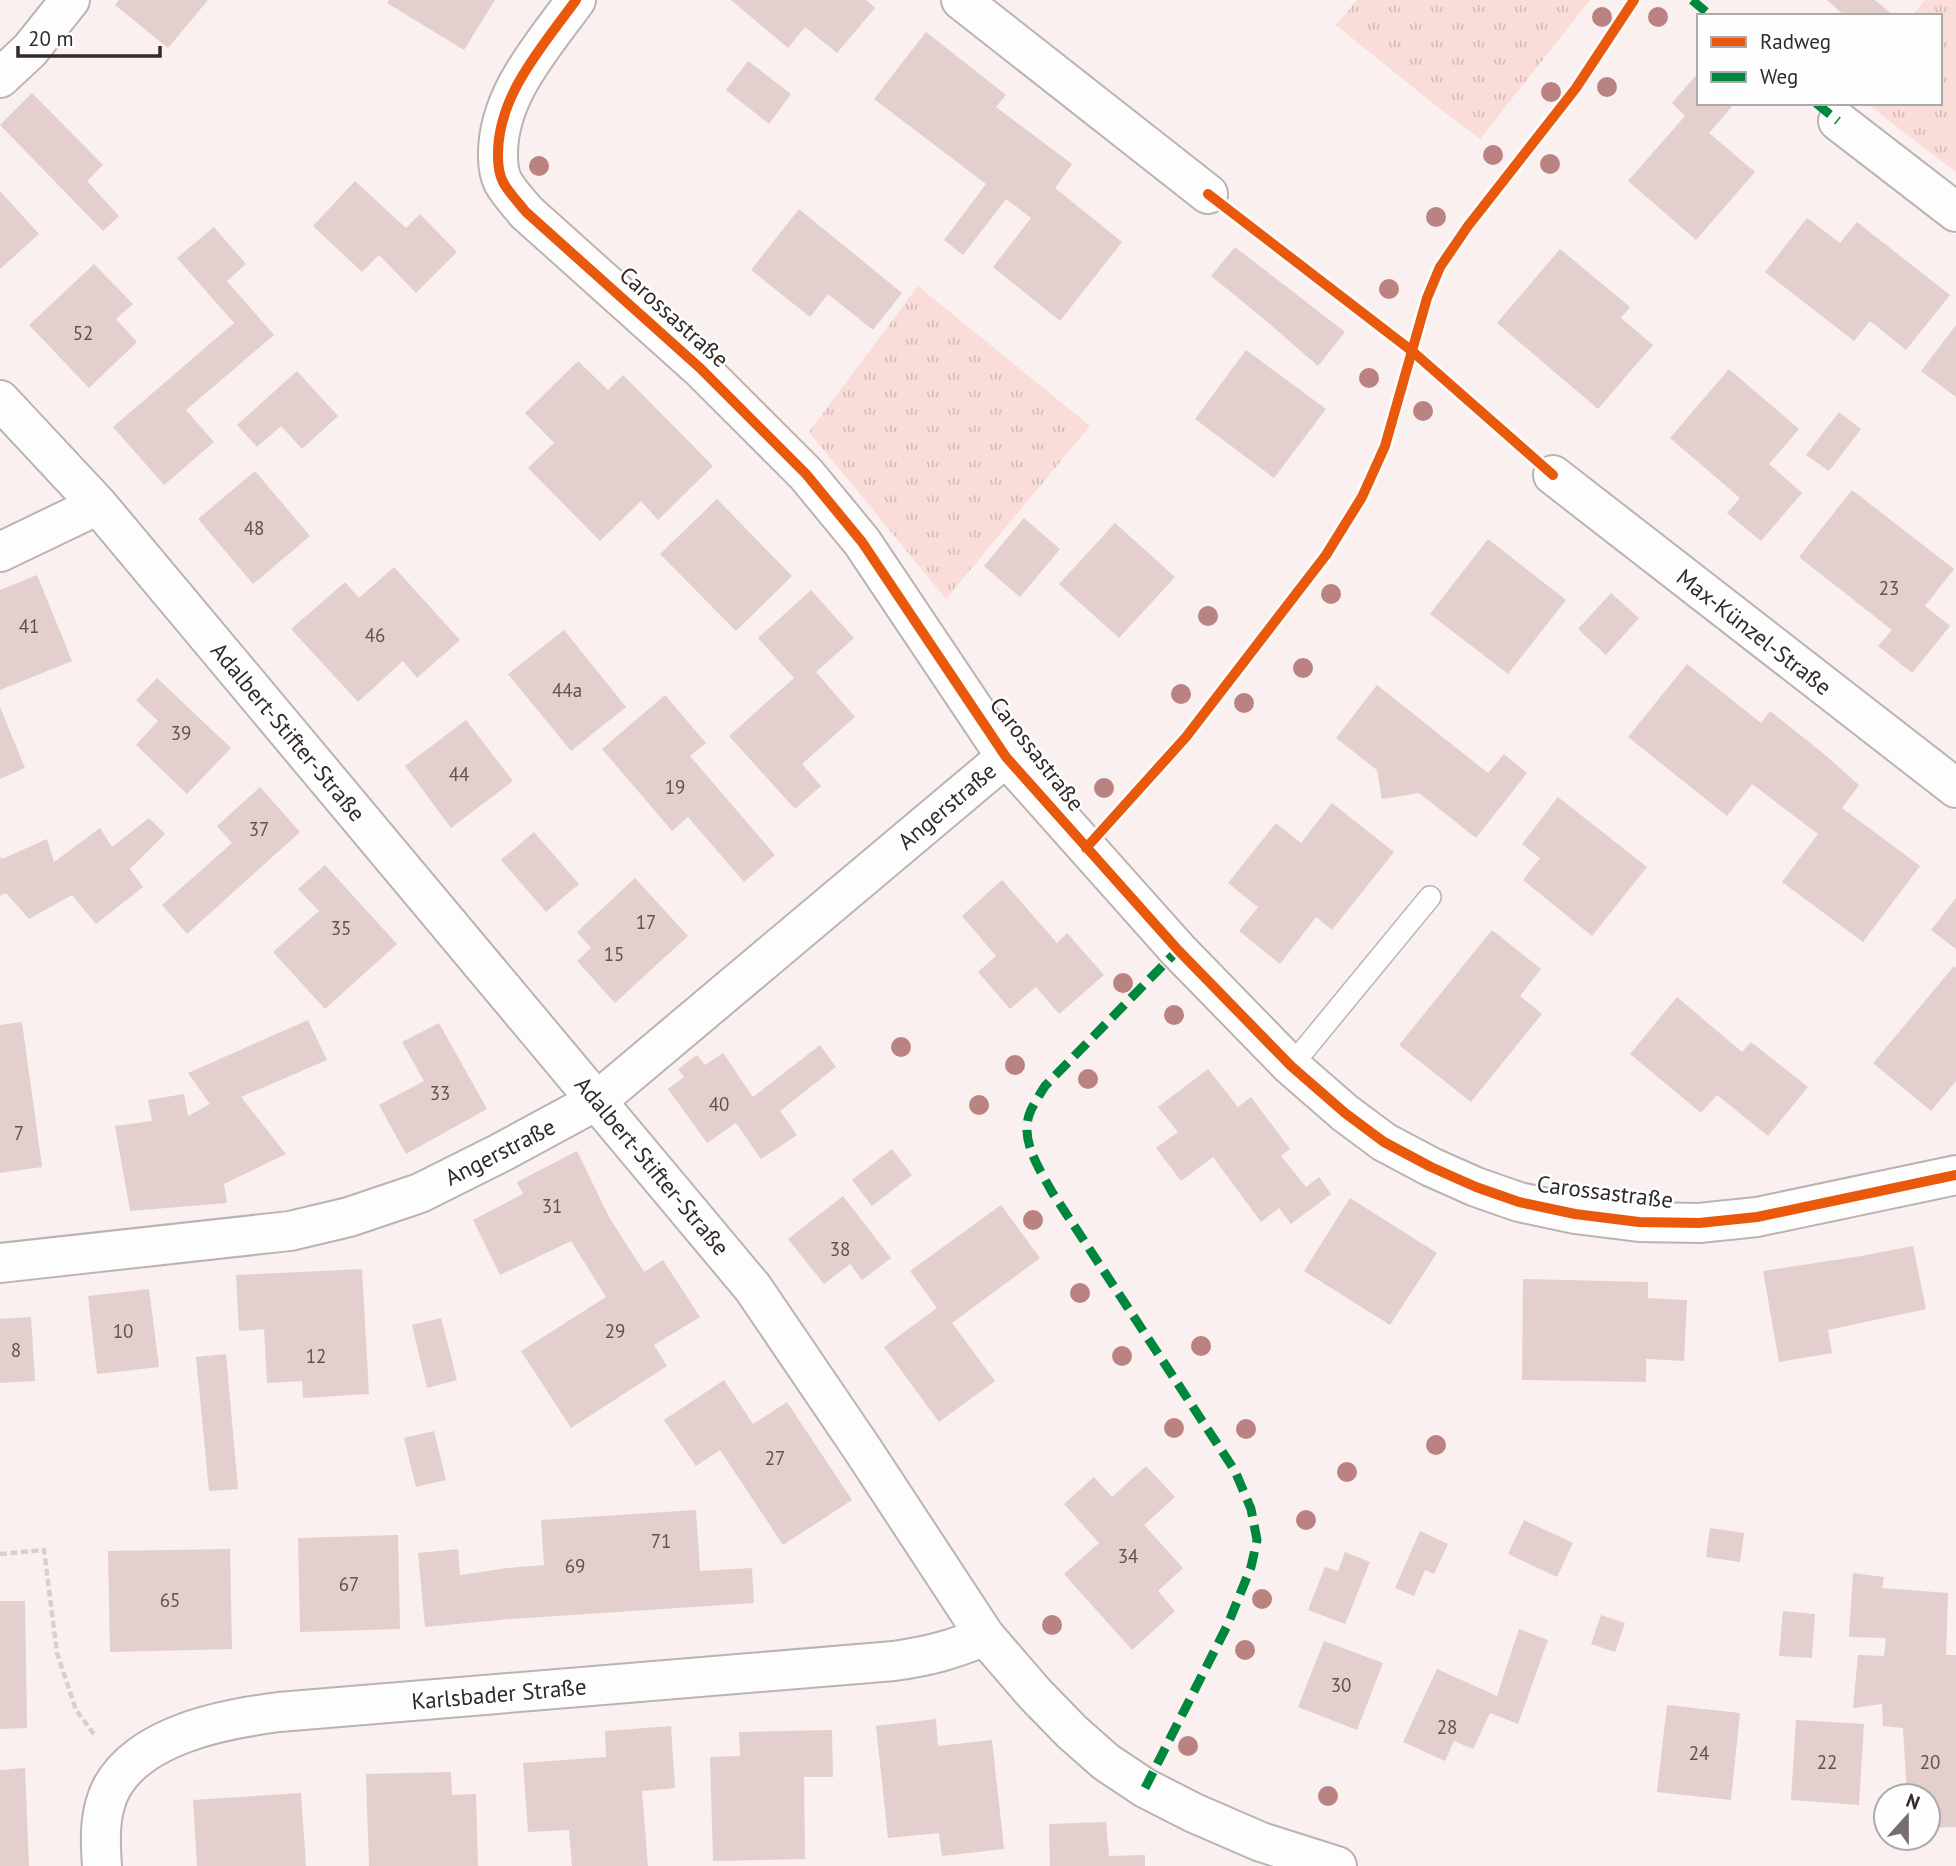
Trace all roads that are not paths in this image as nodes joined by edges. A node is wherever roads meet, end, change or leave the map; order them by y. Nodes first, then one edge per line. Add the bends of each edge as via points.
1 (70, 0) edge
2 (576, 0) edge
3 (961, 0) edge
4 (0, 78) edge
5 (1838, 121) dead end
6 (1208, 194) dead end
7 (1956, 212) edge
8 (0, 400) edge
9 (1553, 475) dead end
10 (98, 505) junction
11 (0, 552) edge
12 (1006, 757) junction
13 (1956, 788) edge
14 (1430, 897) dead end
15 (1291, 1066) junction
16 (598, 1100) junction
17 (1956, 1175) edge
18 (0, 1263) edge
19 (985, 1636) junction
20 (102, 1866) edge
21 (1337, 1866) edge

1 - 4 street via 30,50
2 - 12 street, Carossastraße via 503,113 498,139 503,182 526,212 700,368 806,474 862,542
3 - 6 street
5 - 7 street
8 - 10 street, Adalbert-Stifter-Straße
9 - 13 street, Max-Künzel-Straße
10 - 11 street
10 - 16 street, Adalbert-Stifter-Straße
12 - 15 street, Carossastraße via 1178,950
12 - 16 street, Angerstraße
14 - 15 lane
15 - 17 street, Carossastraße via 1384,1142 1431,1167 1519,1202 1575,1214 1639,1222 1710,1222 1757,1217
16 - 18 street, Angerstraße via 420,1193 349,1217 290,1231
16 - 19 street, Adalbert-Stifter-Straße via 753,1288
19 - 20 street, Karlsbader Straße via 928,1657 894,1661 279,1712 198,1727 131,1761 112,1787 101,1827
19 - 21 street, Adalbert-Stifter-Straße via 1072,1732 1145,1788 1261,1842

